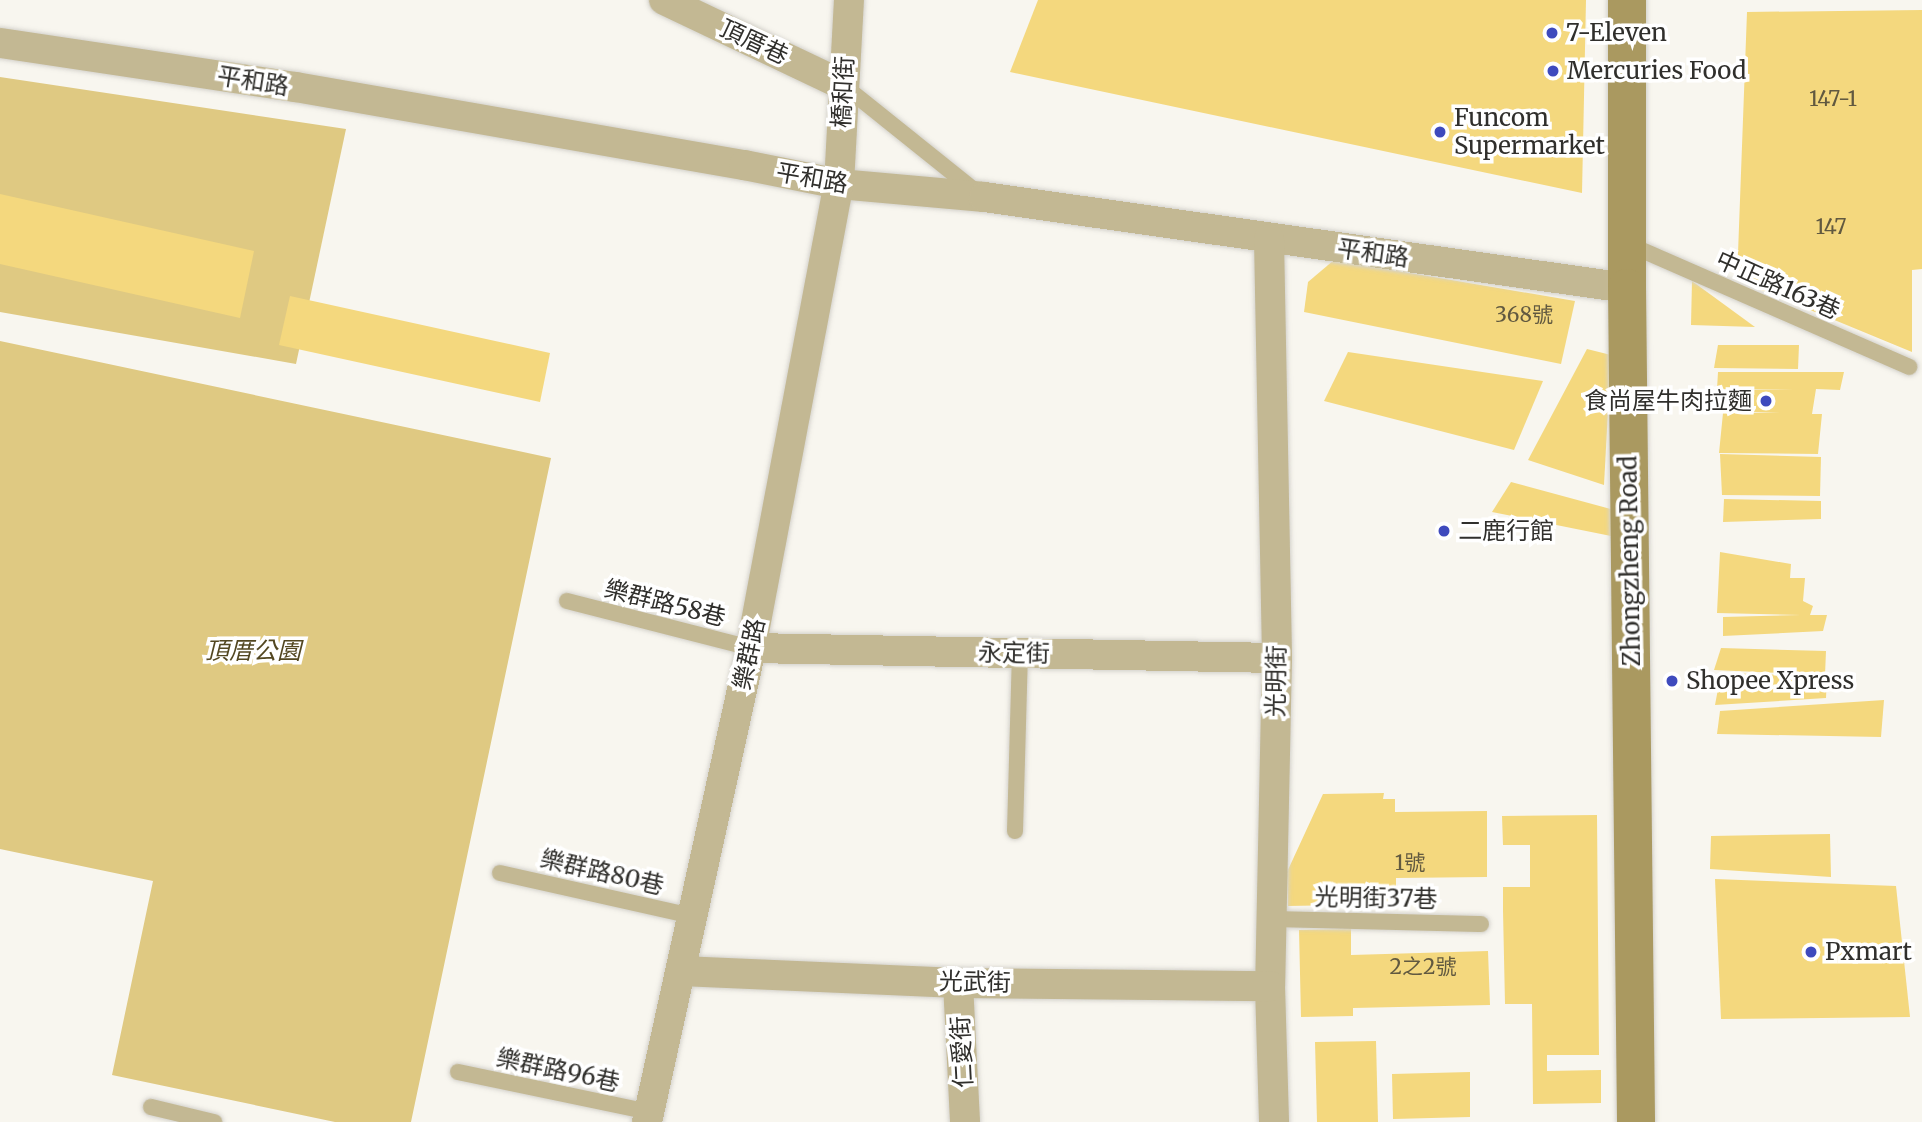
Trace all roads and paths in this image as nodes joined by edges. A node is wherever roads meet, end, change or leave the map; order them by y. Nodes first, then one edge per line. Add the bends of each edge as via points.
1 (664, 0) edge
2 (849, 0) edge
3 (1627, 0) edge
4 (0, 43) edge
5 (843, 85) junction
6 (839, 184) junction
7 (984, 197) junction
8 (1269, 239) junction
9 (1628, 244) junction
10 (1627, 288) junction
11 (1909, 367) dead end
12 (567, 601) dead end
13 (751, 648) junction
14 (1020, 654) junction
15 (1276, 658) junction
16 (1015, 831) dead end
17 (500, 873) dead end
18 (693, 916) junction
19 (1271, 919) junction
20 (1481, 923) dead end
21 (681, 971) junction
22 (958, 983) junction
23 (1270, 986) junction
24 (458, 1072) dead end
25 (151, 1107) dead end
26 (648, 1117) edge
27 (214, 1122) edge
28 (965, 1122) edge
29 (1274, 1122) edge
30 (1636, 1122) edge

1 - 5 street, 頂厝巷
2 - 5 street, 橋和街
3 - 9 main road, Zhongzheng Road
4 - 6 street, 平和路 via 296,87
5 - 6 street, 橋和街
5 - 7 lane
6 - 7 street, 平和路
6 - 13 street, 樂群路
7 - 8 street, 平和路
8 - 10 street, 平和路
8 - 15 street, 光明街
9 - 10 main road, Zhongzheng Road
9 - 11 lane, 中正路163巷
10 - 30 main road, Zhongzheng Road
12 - 13 lane, 樂群路58巷
13 - 14 street, 永定街
13 - 18 street, 樂群路
14 - 15 street, 永定街
14 - 16 lane
15 - 19 street, 光明街
17 - 18 lane, 樂群路80巷
18 - 21 street, 樂群路
19 - 20 lane, 光明街37巷
19 - 23 street, 光明街
21 - 22 street, 光武街
21 - 26 street, 樂群路
22 - 23 street, 光武街
22 - 28 street, 仁愛街
23 - 29 street, 光明街
24 - 26 lane, 樂群路96巷
25 - 27 lane

